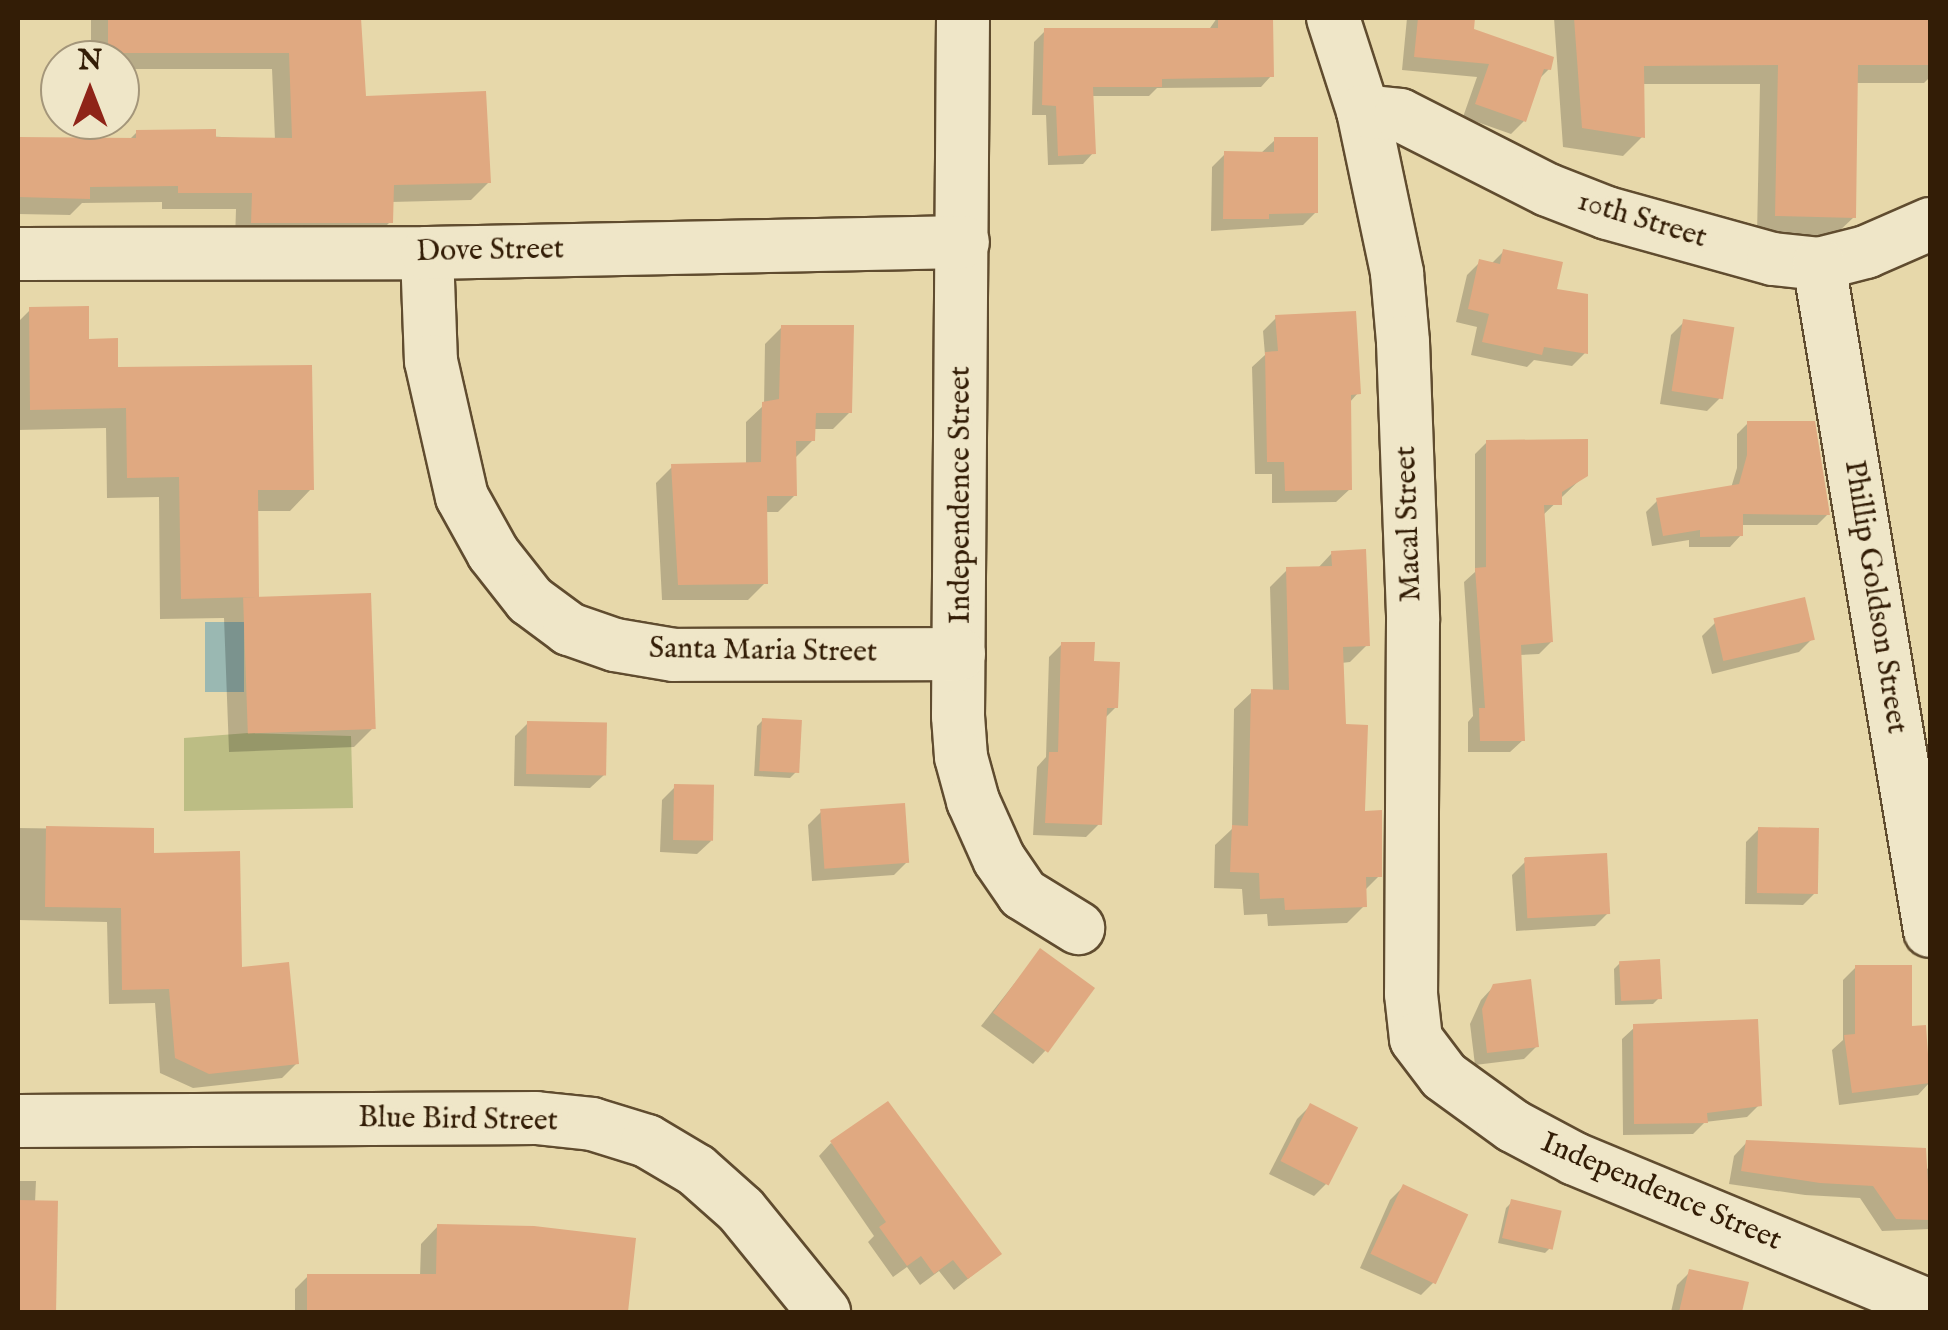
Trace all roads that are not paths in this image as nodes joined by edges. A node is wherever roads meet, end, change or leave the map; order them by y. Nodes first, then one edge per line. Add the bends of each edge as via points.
1 (963, 18) edge
2 (1333, 18) edge
3 (1363, 111) junction
4 (1930, 224) edge
5 (963, 242) junction
6 (426, 253) junction
7 (18, 254) edge
8 (1820, 264) junction
9 (959, 654) junction
10 (1913, 730) edge
11 (1078, 928) dead end
12 (1930, 931) edge
13 (1416, 1039) joint
14 (18, 1121) edge
15 (1930, 1306) edge
16 (824, 1312) edge

1 - 5 street, Independence Street
2 - 3 street, Macal Street
3 - 8 street, 10th Street via 1400,115 1607,214 1773,259
3 - 13 street, Macal Street via 1404,342 1413,621 1410,994
4 - 8 street, 10th Street
5 - 6 street, Dove Street
5 - 9 street, Independence Street
6 - 7 street, Dove Street
6 - 9 street, Santa Maria Street via 432,361 462,498 530,600 569,628 615,645 674,655
8 - 10 street, Phillip Goldson Street
9 - 11 street, Independence Street via 962,758 986,830 1023,894
10 - 12 street, Phillip Goldson Street
13 - 15 street, Independence Street via 1444,1076 1512,1126 1575,1159
14 - 16 street, Blue Bird Street via 536,1118 592,1124 647,1141 696,1170 741,1210

